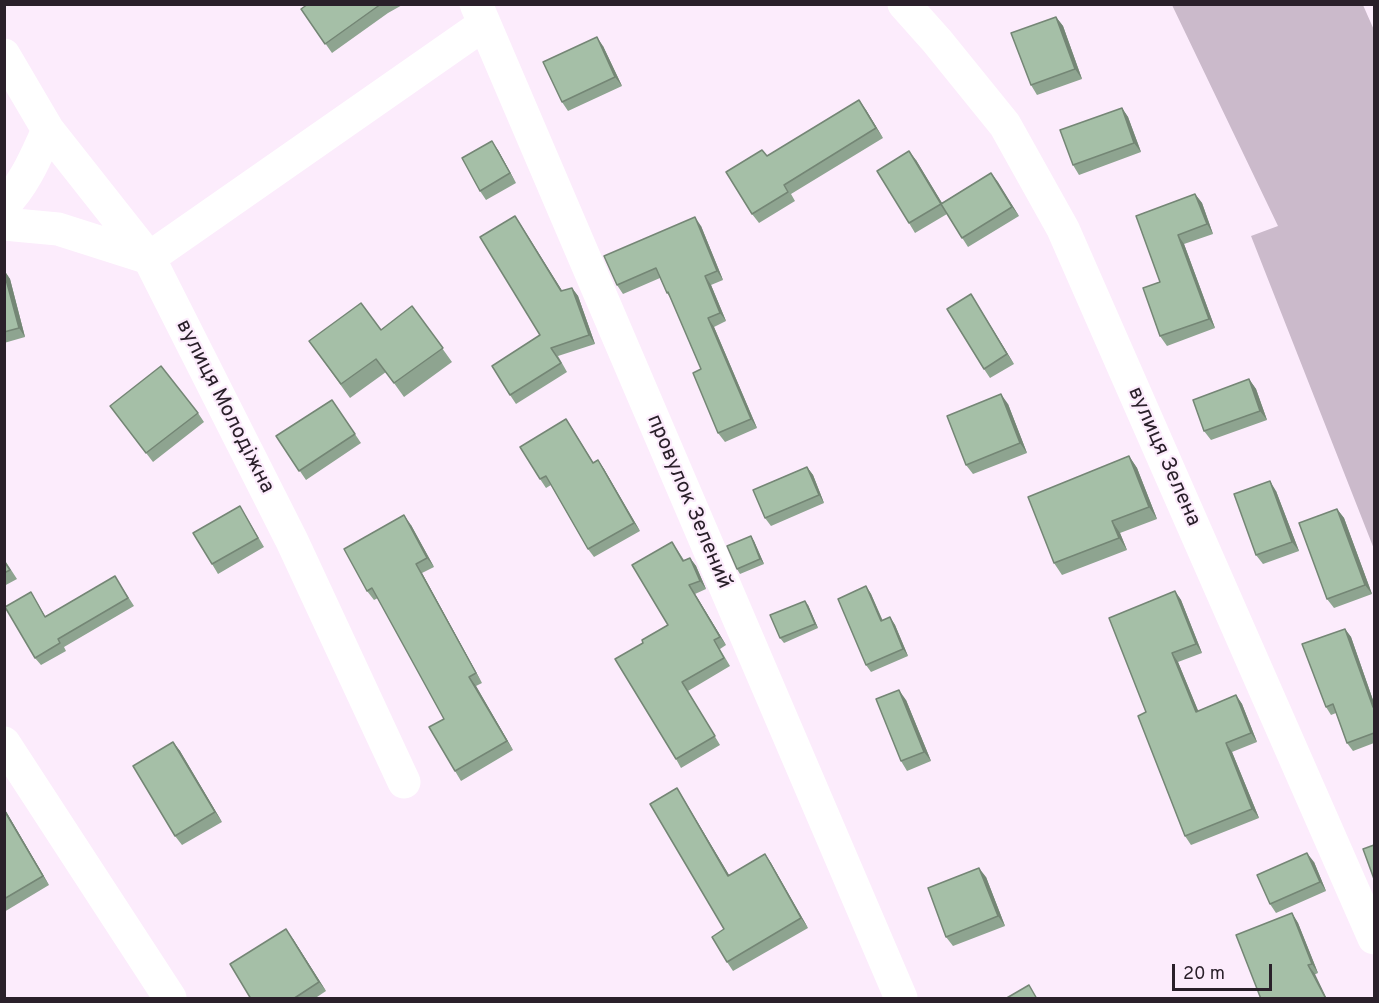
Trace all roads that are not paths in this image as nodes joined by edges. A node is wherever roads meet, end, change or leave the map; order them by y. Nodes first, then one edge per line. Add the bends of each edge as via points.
1 (904, 4) edge
2 (479, 15) edge
3 (4, 55) edge
4 (48, 130) junction
5 (4, 205) edge
6 (4, 225) edge
7 (149, 258) junction
8 (4, 743) edge
9 (404, 782) dead end
10 (1374, 938) edge
11 (170, 999) edge
12 (901, 999) edge

1 - 10 street, вулиця Зелена via 1005,125 1063,229
2 - 7 street
2 - 12 street, провулок Зелений
3 - 4 street, вулиця Молодіжна
4 - 5 street via 33,164
4 - 7 street, вулиця Молодіжна
6 - 7 street via 58,230
7 - 9 street, вулиця Молодіжна via 292,541
8 - 11 street

